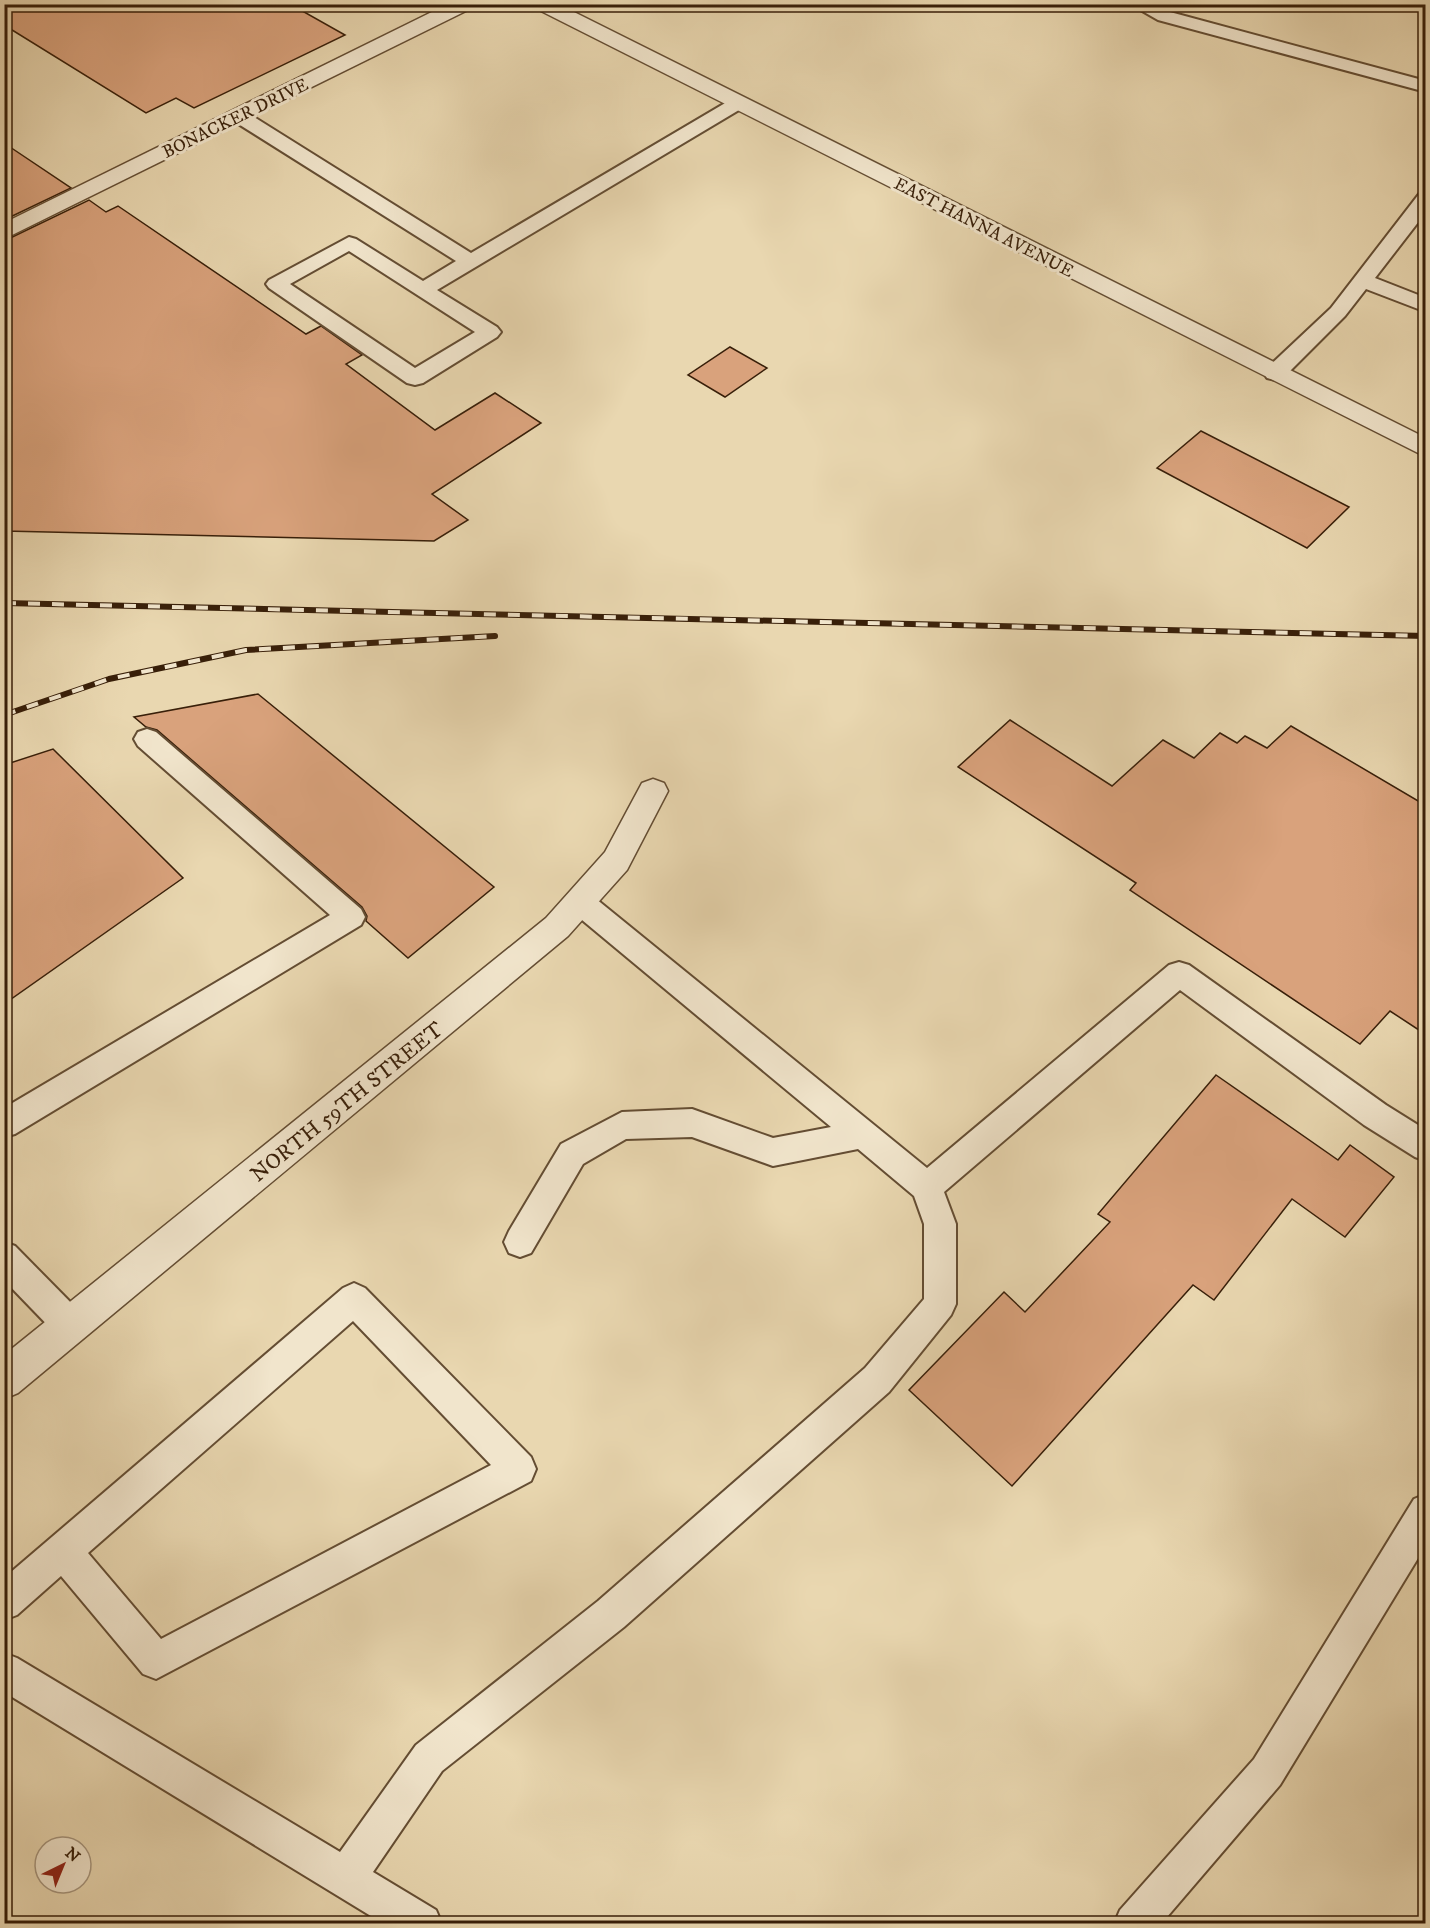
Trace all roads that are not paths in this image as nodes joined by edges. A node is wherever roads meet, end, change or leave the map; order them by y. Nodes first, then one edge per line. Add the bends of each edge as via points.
1 (465, 4) edge
2 (542, 4) edge
3 (1138, 4) edge
4 (1425, 87) edge
5 (738, 103) junction
6 (239, 116) junction
7 (1425, 198) edge
8 (4, 232) edge
9 (470, 261) junction
10 (1362, 280) junction
11 (424, 289) junction
12 (1425, 306) edge
13 (1275, 373) junction
14 (1425, 449) edge
15 (147, 739) dead end
16 (653, 791) dead end
17 (579, 902) junction
18 (4, 1124) edge
19 (862, 1134) junction
20 (1425, 1147) edge
21 (927, 1187) junction
22 (520, 1242) dead end
23 (4, 1257) edge
24 (70, 1326) junction
25 (4, 1380) edge
26 (1425, 1511) edge
27 (63, 1551) junction
28 (4, 1602) edge
29 (4, 1671) edge
30 (346, 1877) junction
31 (422, 1923) edge
32 (1134, 1923) edge

1 - 6 street, BONACKER DRIVE
2 - 5 street, EAST HANNA AVENUE
3 - 4 lane via 1164,16
5 - 9 lane
5 - 13 street, EAST HANNA AVENUE
6 - 8 street, BONACKER DRIVE
6 - 9 lane
7 - 10 lane
9 - 11 lane
10 - 12 lane
10 - 13 lane via 1338,312
11 - 11 lane via 349,243 276,284 415,378 490,332
13 - 14 street, EAST HANNA AVENUE
15 - 18 lane via 351,917
16 - 17 street, NORTH 59TH STREET via 616,861
17 - 19 lane
17 - 24 street, NORTH 59TH STREET via 557,927
19 - 21 lane
19 - 22 lane via 773,1152 692,1123 622,1126 572,1154
20 - 21 lane via 1179,974
21 - 30 lane via 940,1224 940,1304 877,1380 611,1614 429,1758
23 - 24 lane
24 - 25 street, NORTH 59TH STREET
26 - 32 lane via 1267,1772
27 - 27 lane via 354,1299 519,1469 156,1661
27 - 28 lane
29 - 30 lane
30 - 31 lane

